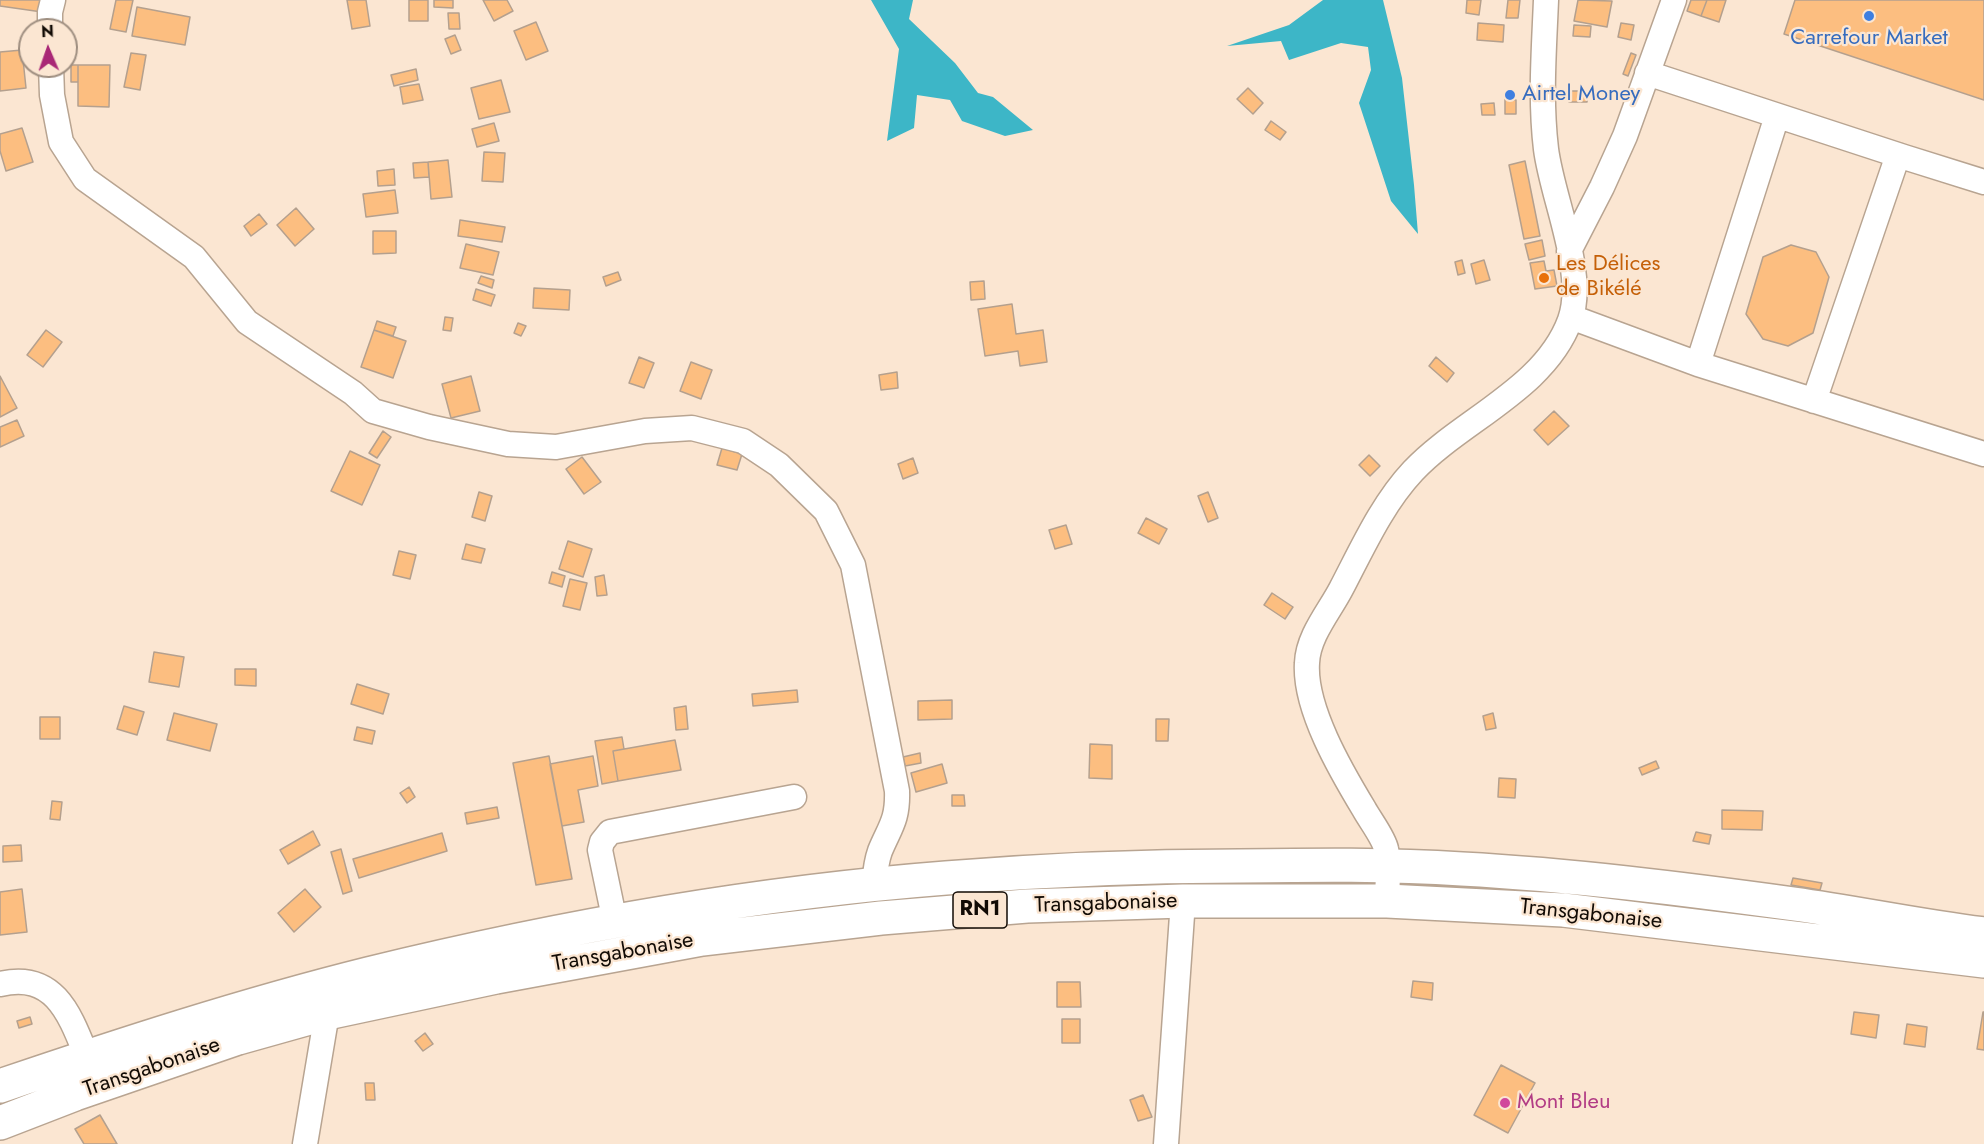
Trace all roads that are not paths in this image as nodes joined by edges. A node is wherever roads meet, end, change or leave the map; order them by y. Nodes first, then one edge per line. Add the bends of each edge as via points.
1 (53, 0) edge
2 (1546, 0) edge
3 (1674, 0) edge
4 (50, 18) edge
5 (1647, 73) junction
6 (51, 78) edge
7 (1777, 116) junction
8 (1898, 155) junction
9 (1984, 182) edge
10 (1569, 251) junction
11 (1571, 317) junction
12 (1698, 364) junction
13 (1814, 401) junction
14 (1984, 454) edge
15 (794, 797) dead end
16 (1387, 866) junction
17 (874, 885) junction
18 (1183, 901) junction
19 (1387, 901) junction
20 (615, 922) junction
21 (1984, 934) edge
22 (1984, 961) edge
23 (0, 984) edge
24 (327, 1013) junction
25 (87, 1057) junction
26 (0, 1086) edge
27 (0, 1123) edge
28 (304, 1144) edge
29 (1166, 1144) edge

1 - 4 street
2 - 10 street via 1546,151
3 - 5 street
5 - 7 street
5 - 10 street via 1625,136
6 - 17 street via 61,142 85,179 194,257 247,322 353,393 373,411 508,444 556,447 645,431 692,428 742,441 779,465 826,511 853,565 897,791 897,815 876,864
7 - 8 street
7 - 12 street
8 - 9 street
8 - 13 street
10 - 11 street via 1575,284
11 - 12 street
11 - 16 street via 1544,362 1506,398 1431,454 1398,488 1312,642 1307,662 1308,685 1316,711 1334,759 1386,848
12 - 13 street
13 - 14 street
15 - 20 street via 610,832 600,850
16 - 17 highway, Transgabonaise / RN1 via 1194,866 1022,872
16 - 19 street
16 - 21 highway, Transgabonaise / RN1 via 1466,869 1688,891
17 - 20 highway, Transgabonaise / RN1
18 - 19 highway, Transgabonaise / RN1
18 - 24 highway, Transgabonaise / RN1 via 1027,906 702,939
18 - 29 street
19 - 22 highway, Transgabonaise / RN1 via 1563,910
20 - 25 highway, Transgabonaise / RN1 via 363,976
23 - 25 street via 32,982 53,993 68,1011
24 - 27 highway, Transgabonaise / RN1 via 238,1038
24 - 28 street
25 - 26 highway, Transgabonaise / RN1

